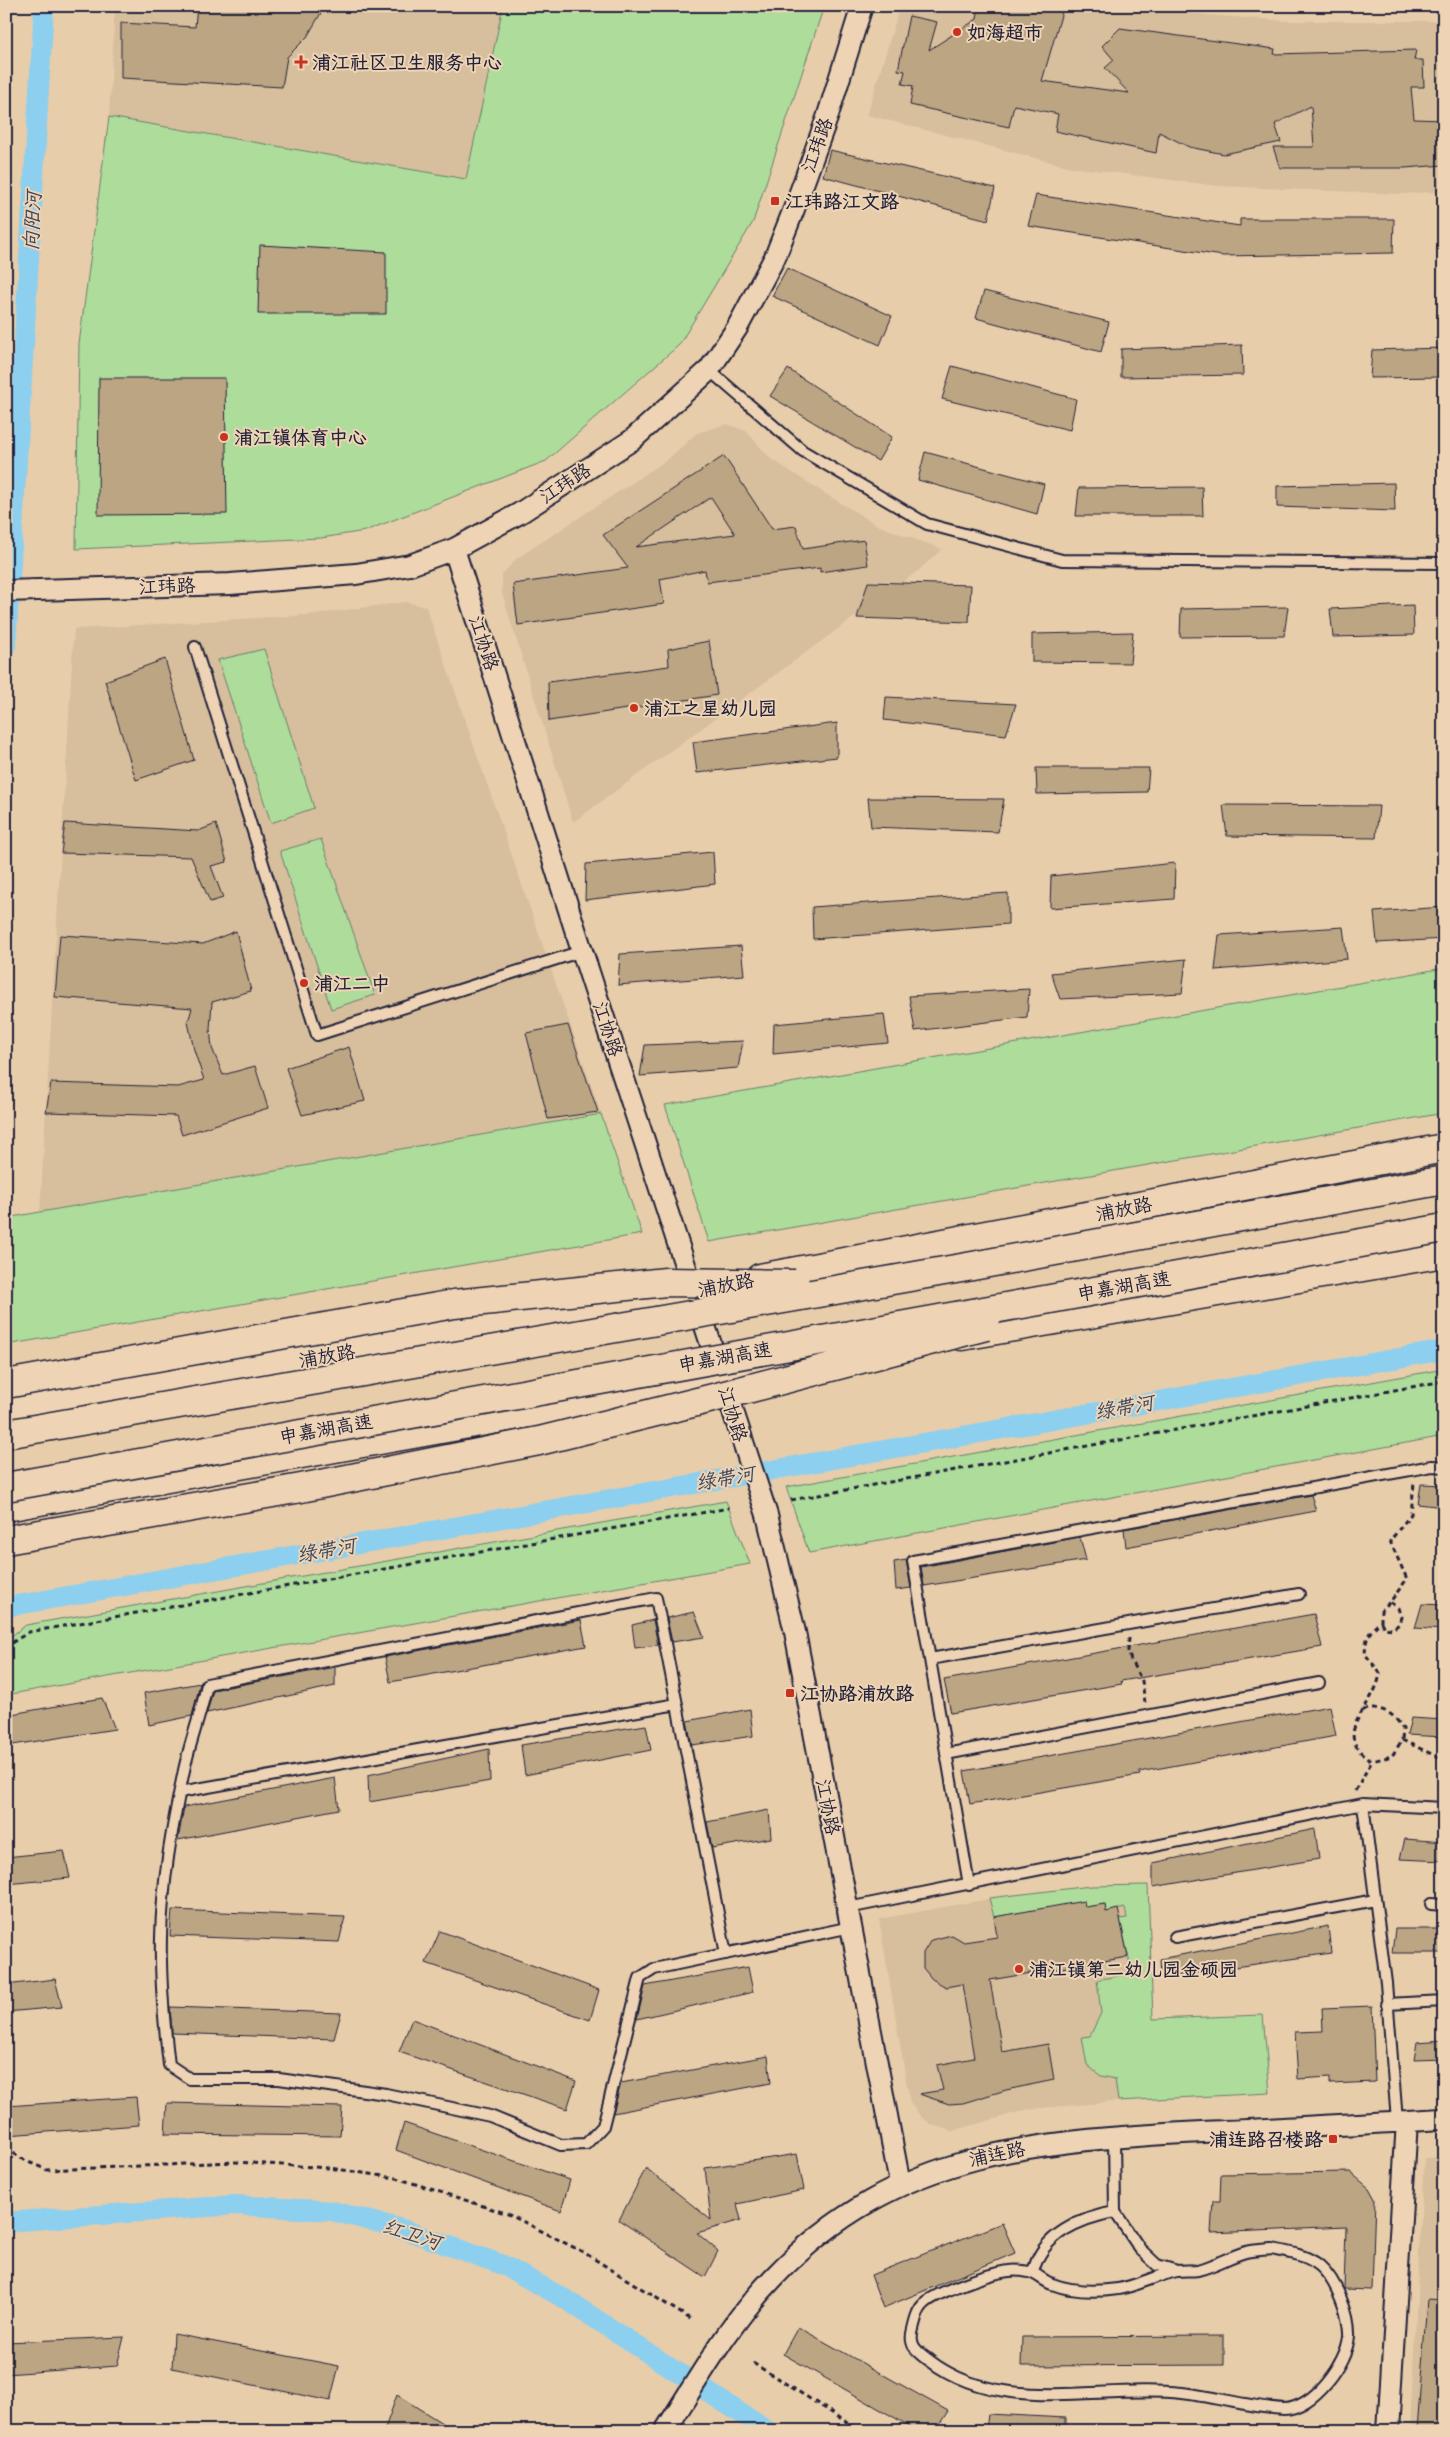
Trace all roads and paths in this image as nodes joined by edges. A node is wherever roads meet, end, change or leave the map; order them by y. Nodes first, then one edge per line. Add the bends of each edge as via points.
1 (862, 6) edge
2 (709, 370) junction
3 (454, 549) junction
4 (1444, 563) edge
5 (6, 591) edge
6 (195, 647) dead end
7 (582, 951) junction
8 (1444, 1148) edge
9 (1444, 1180) edge
10 (1444, 1228) edge
11 (1444, 1253) edge
12 (859, 1285) junction
13 (692, 1291) junction
14 (1094, 1291) junction
15 (722, 1378) junction
16 (1444, 1381) edge
17 (6, 1384) edge
18 (6, 1412) edge
19 (6, 1434) edge
20 (1444, 1467) edge
21 (1414, 1470) junction
22 (8, 1500) edge
23 (791, 1500) dead end
24 (729, 1508) dead end
25 (6, 1540) edge
26 (1299, 1594) dead end
27 (1390, 1602) junction
28 (1380, 1622) junction
29 (1128, 1624) junction
30 (6, 1650) edge
31 (930, 1659) junction
32 (1319, 1683) dead end
33 (677, 1704) junction
34 (1363, 1710) junction
35 (1146, 1716) junction
36 (1402, 1740) junction
37 (946, 1754) junction
38 (1372, 1761) junction
39 (1444, 1764) edge
40 (180, 1792) junction
41 (1362, 1804) junction
42 (1352, 1806) junction
43 (1444, 1808) edge
44 (969, 1885) junction
45 (1375, 1900) junction
46 (1431, 1904) dead end
47 (1444, 1905) edge
48 (850, 1918) junction
49 (1175, 1937) dead end
50 (726, 1954) junction
51 (1444, 2001) edge
52 (1387, 2004) junction
53 (1444, 2119) edge
54 (1402, 2121) junction
55 (1114, 2136) junction
56 (6, 2148) edge
57 (900, 2184) junction
58 (1115, 2212) junction
59 (1177, 2271) junction
60 (1033, 2273) junction
61 (692, 2320) dead end
62 (754, 2363) dead end
63 (667, 2427) edge
64 (861, 2431) edge
65 (1388, 2431) edge

1 - 2 street, 江玮路 via 827,118 775,256 738,328
2 - 3 street, 江玮路 via 632,440 520,512
2 - 4 lane via 803,451 927,524 1062,560
3 - 5 street, 江玮路 via 410,565 356,574 230,584
3 - 7 street, 江协路
6 - 7 lane via 317,1035
7 - 13 street, 江协路
8 - 13 main road, 浦放路
9 - 12 main road, bridge
10 - 14 main road, 申嘉湖高速, bridge
11 - 15 main road
12 - 17 main road, bridge via 666,1282 454,1304
12 - 19 main road, bridge
13 - 15 street, 江协路
13 - 18 main road, 浦放路
14 - 22 main road, 申嘉湖高速, bridge
14 - 25 main road, bridge via 968,1332 539,1441 301,1488
15 - 22 main road
15 - 48 street, 江协路 via 766,1515 795,1632
16 - 23 path
20 - 21 lane
21 - 27 path via 1411,1514 1390,1541 1407,1579
21 - 31 lane via 913,1561
24 - 30 path via 29,1632
26 - 29 lane
27 - 28 path via 1380,1610
27 - 28 path via 1402,1617 1399,1624 1393,1629 1384,1628
28 - 34 path via 1370,1629 1365,1654 1380,1673 1379,1684
29 - 31 lane
29 - 35 path via 1128,1651 1142,1680
31 - 37 lane
32 - 35 lane
33 - 40 lane
33 - 40 lane via 656,1598 207,1684
33 - 50 lane
34 - 36 path via 1378,1708 1391,1714 1403,1729
34 - 38 path via 1352,1736 1354,1746
35 - 37 lane
36 - 38 path via 1392,1756
36 - 39 path via 1436,1756
37 - 44 lane
38 - 42 path via 1355,1789
40 - 50 lane via 161,1936 164,2024 169,2065 190,2079 279,2079 386,2094 490,2116 561,2144 586,2144 603,2126 640,1978 654,1969
41 - 42 lane
41 - 43 lane
41 - 45 lane
42 - 44 lane
44 - 48 lane
45 - 49 lane
45 - 52 lane
46 - 47 lane
48 - 50 lane
48 - 57 street, 江协路
51 - 52 lane
52 - 54 lane
53 - 54 street, 浦连路
54 - 55 street, 浦连路
54 - 65 street
55 - 57 street, 浦连路 via 1021,2148 959,2162
55 - 58 lane
56 - 61 path via 47,2170 236,2162 329,2168 397,2178 508,2214 583,2252
57 - 63 street, 浦连路 via 857,2209 812,2242 774,2276 734,2323
58 - 59 lane via 1140,2248 1157,2265
58 - 60 lane via 1091,2217 1066,2228 1048,2244 1035,2263
59 - 60 lane via 1121,2288 1092,2291 1065,2289
59 - 60 lane via 1197,2270 1245,2252 1272,2249 1298,2254 1320,2266 1338,2291 1346,2313 1349,2337 1341,2360 1326,2384 1311,2398 1288,2409 1172,2392 1034,2395 962,2379 933,2364 914,2348 910,2338 914,2322 921,2306 934,2297 977,2279 1009,2271
62 - 64 path

